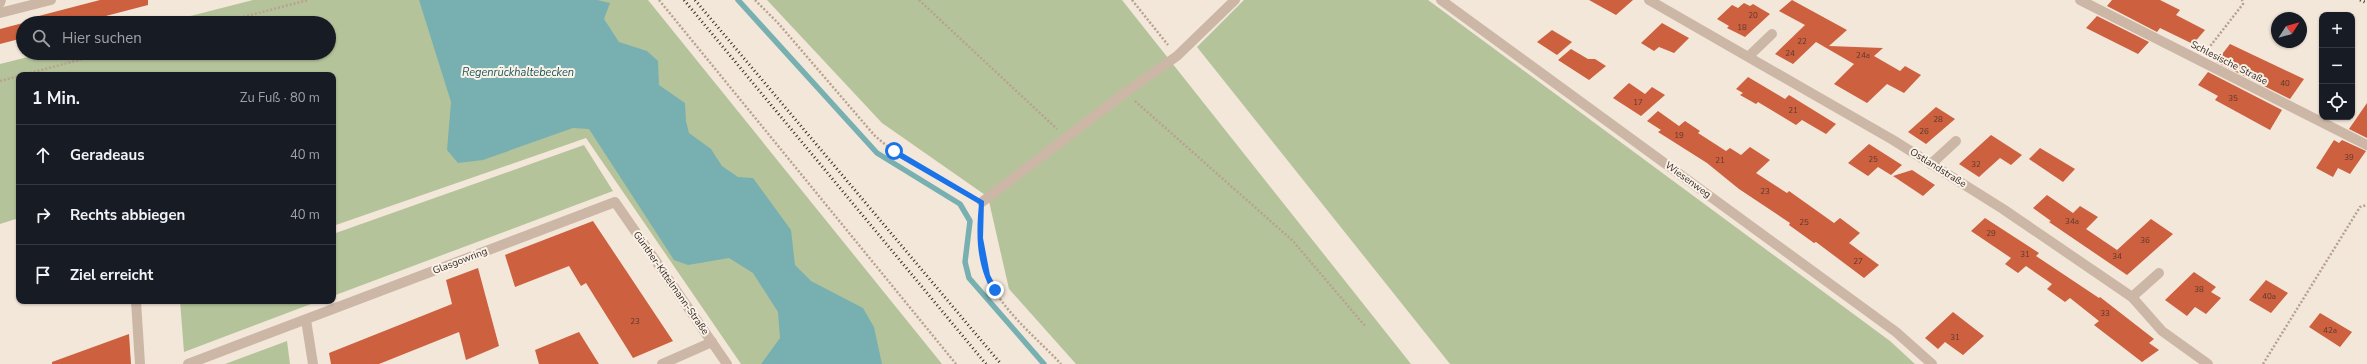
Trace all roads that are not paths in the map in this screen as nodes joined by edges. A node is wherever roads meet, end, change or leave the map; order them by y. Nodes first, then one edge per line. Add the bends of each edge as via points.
1 (1, 0) edge
2 (51, 0) edge
3 (1235, 0) edge
4 (1441, 0) edge
5 (1648, 0) edge
6 (2080, 0) edge
7 (0, 3) edge
8 (0, 13) edge
9 (1772, 34) dead end
10 (1749, 56) junction
11 (1956, 141) dead end
12 (2367, 145) edge
13 (1931, 164) junction
14 (615, 202) joint
15 (982, 202) road end
16 (2159, 273) dead end
17 (2132, 297) junction
18 (136, 304) edge
19 (306, 320) junction
20 (712, 342) junction
21 (140, 364) edge
22 (188, 364) edge
23 (313, 364) edge
24 (662, 364) edge
25 (727, 364) edge
26 (1932, 364) edge
27 (2208, 364) edge

1 - 7 street
2 - 8 street
3 - 15 street via 1177,56
4 - 26 street, Wiesenweg via 1896,332
5 - 10 street, Ostlandstraße
6 - 12 street, Schlesische Straße
9 - 10 street
10 - 13 street, Ostlandstraße
11 - 13 street
13 - 17 street, Ostlandstraße via 2009,213
14 - 19 street, Glasgowring
14 - 20 street, Günther-Kittelmann-Straße
16 - 17 street
17 - 27 street, Ostlandstraße via 2162,331
18 - 21 street
19 - 22 street, Glasgowring
19 - 23 street
20 - 24 street
20 - 25 street, Günther-Kittelmann-Straße

